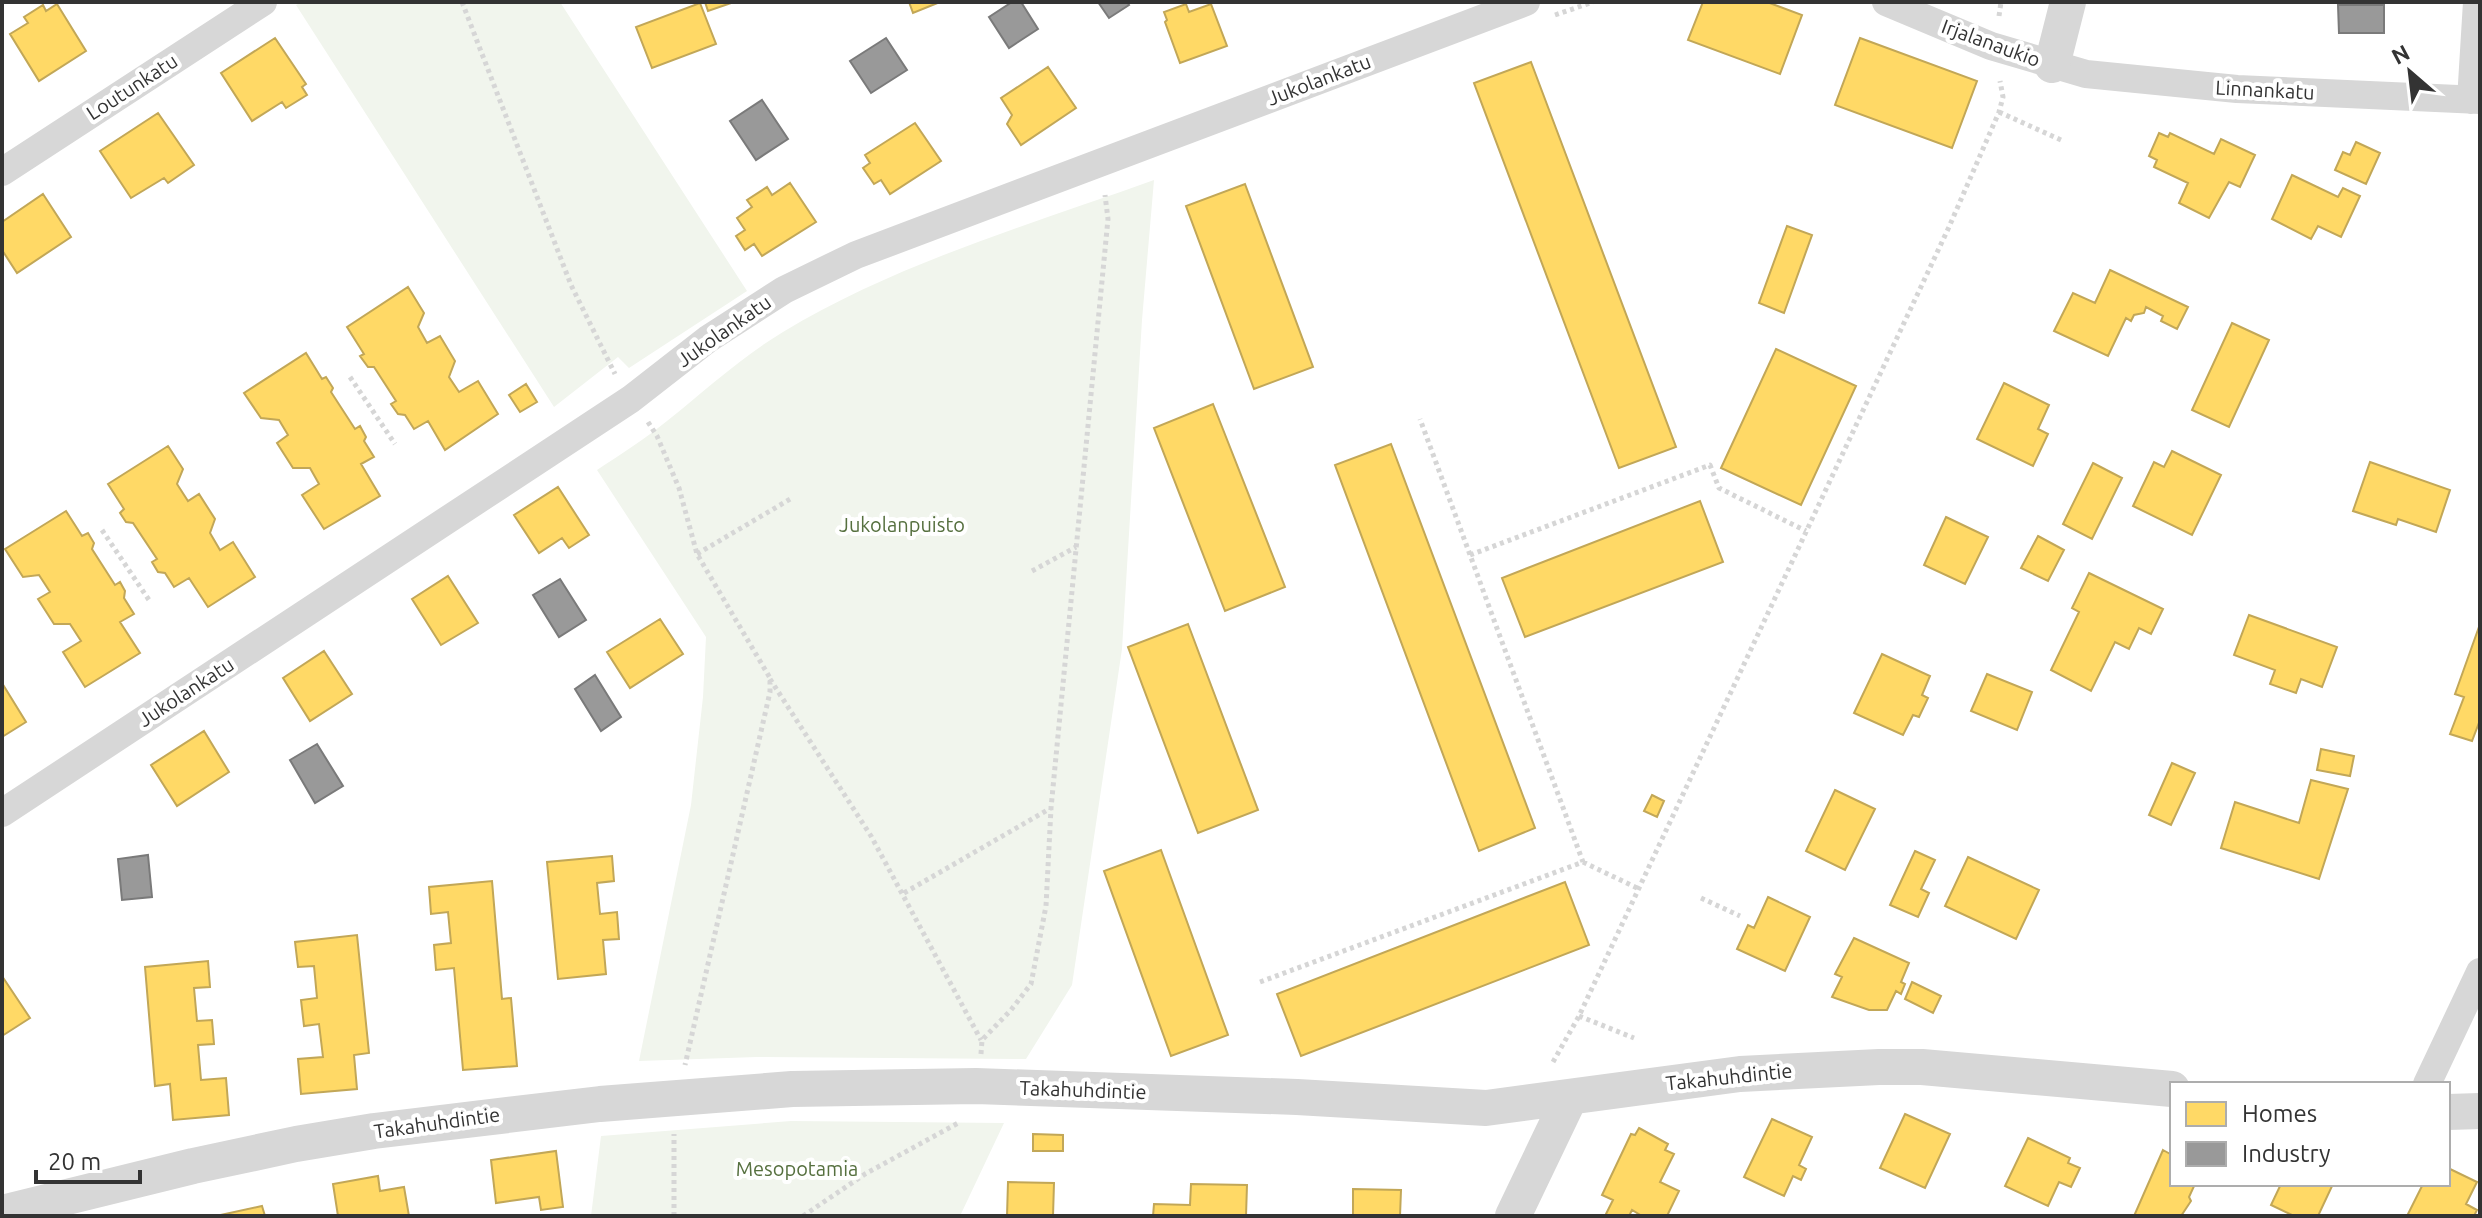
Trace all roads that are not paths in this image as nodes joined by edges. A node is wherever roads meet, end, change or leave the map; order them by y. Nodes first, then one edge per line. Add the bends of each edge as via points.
1 (263, 2) edge
2 (1526, 2) edge
3 (1886, 2) edge
4 (2068, 2) edge
5 (2477, 2) edge
6 (2052, 65) junction
7 (2476, 100) edge
8 (2, 172) edge
9 (2, 813) edge
10 (2480, 972) edge
11 (1560, 1082) junction
12 (2428, 1082) edge
13 (2170, 1089) edge
14 (2480, 1111) edge
15 (2450, 1112) edge
16 (2, 1213) edge
17 (1513, 1216) edge

1 - 8 street, Loutunkatu
2 - 9 street, Jukolankatu via 856,255 784,290 708,339 631,399
3 - 6 street, Irjalanaukio
4 - 6 street
5 - 7 street
6 - 7 street, Linnankatu via 2122,79 2237,89
10 - 12 street
11 - 13 street, Takahuhdintie via 1922,1067
11 - 16 street, Takahuhdintie via 1486,1108 976,1086 679,1096 485,1116 296,1144
11 - 17 street
14 - 15 street

